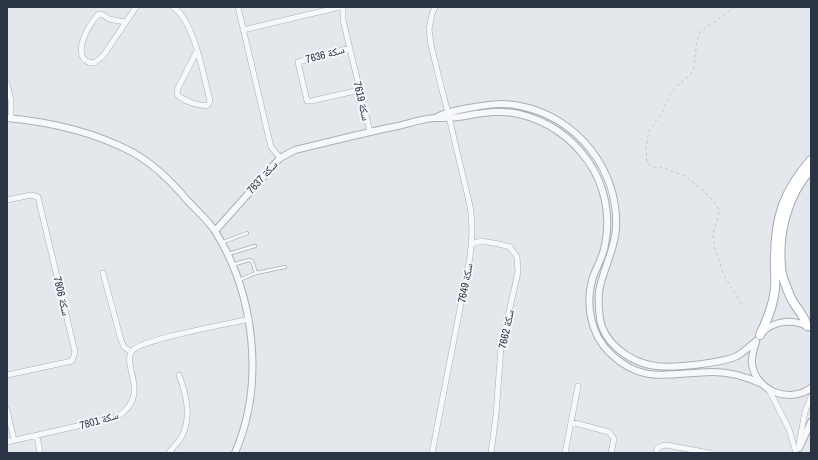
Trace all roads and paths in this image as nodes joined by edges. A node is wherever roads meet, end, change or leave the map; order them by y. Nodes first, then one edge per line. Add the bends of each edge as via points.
1 (136, 7) edge
2 (173, 7) edge
3 (238, 7) edge
4 (341, 7) edge
5 (435, 7) edge
6 (735, 7) edge
7 (125, 22) junction
8 (243, 30) junction
9 (350, 48) junction
10 (197, 51) junction
11 (7, 84) edge
12 (360, 90) junction
13 (449, 115) junction
14 (9, 118) edge
15 (370, 132) junction
16 (280, 158) junction
17 (811, 160) edge
18 (811, 169) edge
19 (7, 200) edge
20 (215, 231) junction
21 (246, 233) dead end
22 (221, 243) junction
23 (471, 244) junction
24 (254, 246) dead end
25 (227, 254) junction
26 (232, 265) junction
27 (284, 267) dead end
28 (103, 273) dead end
29 (256, 273) junction
30 (238, 280) junction
31 (742, 305) dead end
32 (249, 319) junction
33 (809, 327) edge
34 (758, 338) junction
35 (131, 352) junction
36 (7, 375) edge
37 (179, 375) dead end
38 (762, 384) junction
39 (578, 386) dead end
40 (811, 388) edge
41 (769, 390) junction
42 (811, 397) edge
43 (7, 410) edge
44 (571, 422) junction
45 (811, 422) edge
46 (37, 436) junction
47 (14, 440) junction
48 (7, 442) edge
49 (798, 451) edge
50 (40, 453) edge
51 (169, 453) edge
52 (235, 453) edge
53 (432, 453) edge
54 (491, 453) edge
55 (565, 453) edge
56 (612, 453) edge
57 (656, 453) edge
58 (710, 453) edge

1 - 7 street
2 - 10 street via 187,23
3 - 8 street
4 - 8 street
4 - 9 street, سكة 7619
5 - 13 street, سكة 7649 via 429,29
6 - 31 path via 700,32 691,74 669,96 663,111 649,131 646,146 648,162 652,167 661,167 685,176 704,191 718,207 719,214 712,236 714,246 724,275
7 - 7 street via 98,61 89,63 84,60 84,36 95,17 99,14
8 - 16 street via 271,147
9 - 12 street, سكة 7619
9 - 12 street, سكة 7636 via 298,62 307,101
10 - 10 street via 210,101 203,107 177,94
11 - 14 street via 11,100
12 - 15 street, سكة 7619
13 - 15 street, سكة 7619
13 - 23 street, سكة 7649 via 471,213
13 - 34 street via 486,105 520,106 558,120 578,135 593,152 605,172 615,205 616,229 599,292 601,321 605,334 625,355 652,366 696,365 737,356
13 - 38 street via 507,112 532,118 568,138 590,163 604,195 608,227 605,246 591,288 590,313 600,340 618,361 632,370 650,375 728,373
14 - 20 street via 76,130 133,153 171,181
15 - 16 street, سكة 7637 via 295,150
16 - 20 street, سكة 7637
17 - 34 main road via 787,194 780,213 775,240 775,294
18 - 33 main road via 798,188 787,212 780,247 781,269 785,282 791,298
19 - 36 street, سكة 7806 via 31,194 38,197 75,352 72,361
20 - 22 street
21 - 22 lane
22 - 25 street
23 - 53 street, سكة 7649
23 - 54 street, سكة 7662 via 481,241 510,247 518,265 501,347
24 - 25 lane
25 - 26 street
26 - 29 lane via 249,260 252,261
26 - 30 street
27 - 29 lane
28 - 35 street via 121,340 124,347
29 - 30 lane
30 - 32 street
32 - 35 street via 152,340
32 - 52 street via 252,346 251,392
33 - 34 street via 796,322 784,322 766,328
34 - 38 street via 752,352 752,364
35 - 46 street, سكة 7801 via 129,360 134,393 132,401 123,413 117,417
37 - 51 street via 186,394 186,423 182,436
38 - 41 street
39 - 44 street
40 - 41 street via 797,394 784,395
41 - 49 street
42 - 49 street via 805,412
43 - 47 street
44 - 55 street
44 - 56 street via 609,432 614,439
45 - 49 street
46 - 47 street, سكة 7801
46 - 50 street
47 - 48 street, سكة 7801
57 - 58 street via 656,449 666,445

